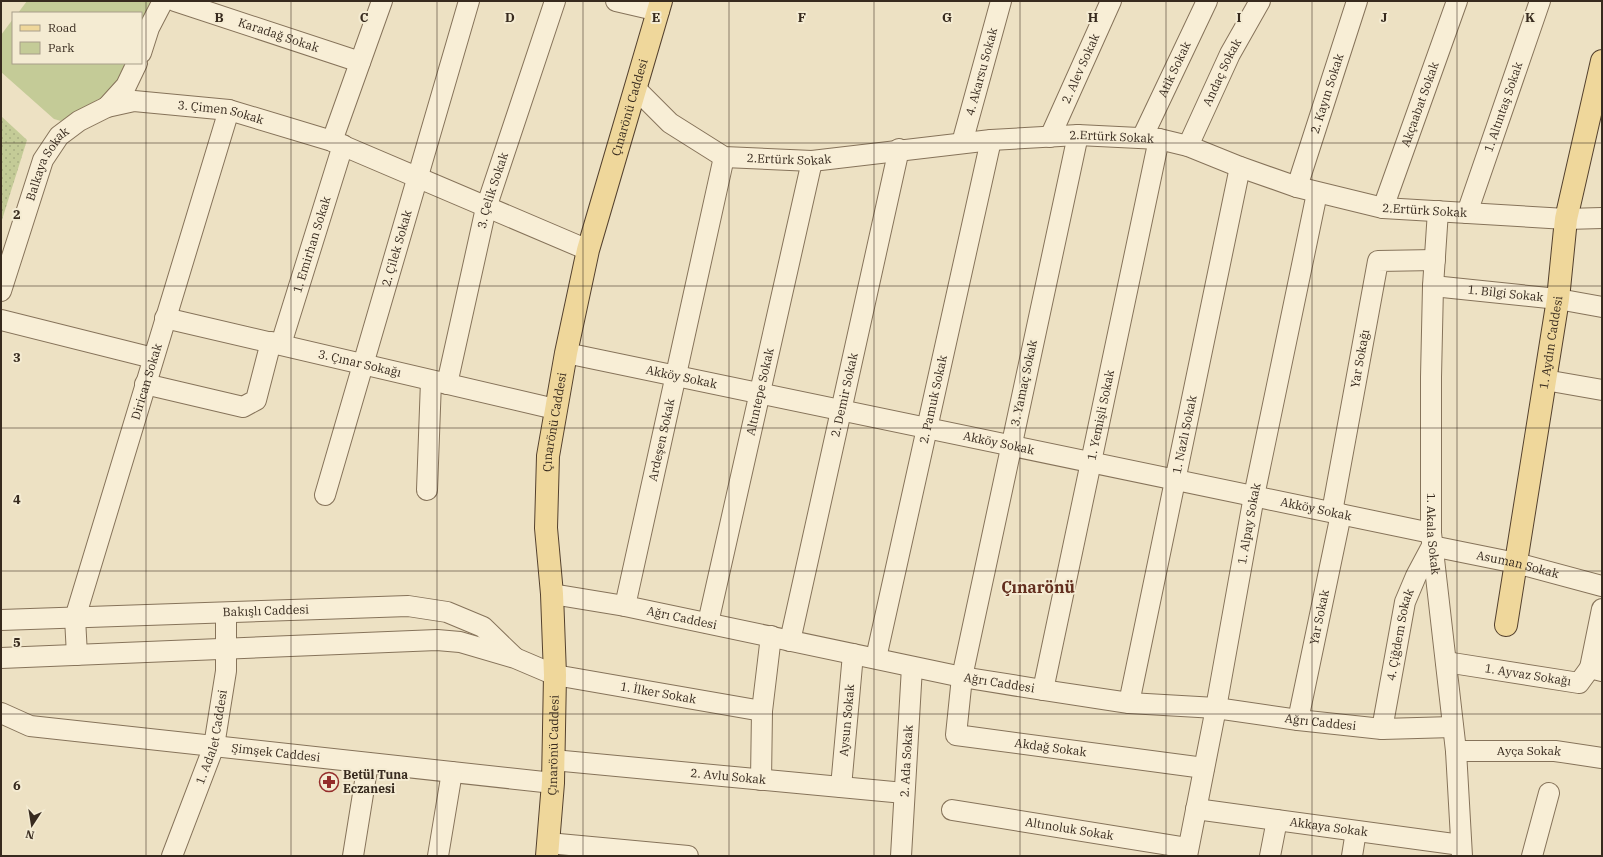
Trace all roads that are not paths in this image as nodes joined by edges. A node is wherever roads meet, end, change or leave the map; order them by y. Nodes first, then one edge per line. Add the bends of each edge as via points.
1 (163, 1) edge
2 (175, 1) edge
3 (382, 1) edge
4 (470, 1) edge
5 (555, 1) edge
6 (616, 1) edge
7 (1001, 1) edge
8 (1111, 1) edge
9 (1207, 1) edge
10 (1260, 1) edge
11 (1357, 1) edge
12 (1457, 1) edge
13 (1540, 1) edge
14 (660, 6) edge
15 (142, 50) edge
16 (360, 62) junction
17 (137, 64) edge
18 (1601, 68) edge
19 (636, 89) junction
20 (107, 107) junction
21 (230, 110) junction
22 (1078, 135) junction
23 (1050, 137) junction
24 (1150, 139) junction
25 (991, 140) junction
26 (337, 143) junction
27 (962, 143) junction
28 (1188, 146) junction
29 (899, 149) junction
30 (724, 157) junction
31 (812, 161) junction
32 (1240, 167) junction
33 (419, 178) junction
34 (1297, 187) junction
35 (1317, 193) junction
36 (486, 208) junction
37 (1383, 208) junction
38 (1438, 211) junction
39 (1467, 213) junction
40 (1602, 218) edge
41 (1566, 219) junction
42 (588, 250) junction
43 (1435, 260) junction
44 (1433, 286) junction
45 (1, 291) edge
46 (1558, 299) junction
47 (1602, 307) edge
48 (165, 318) junction
49 (1, 320) edge
50 (276, 343) junction
51 (566, 353) junction
52 (153, 358) junction
53 (363, 364) junction
54 (676, 376) junction
55 (1544, 380) junction
56 (439, 382) junction
57 (145, 384) junction
58 (1602, 390) edge
59 (760, 393) junction
60 (555, 409) junction
61 (841, 410) junction
62 (927, 428) junction
63 (1011, 445) junction
64 (1091, 462) junction
65 (1175, 480) junction
66 (427, 490) dead end
67 (325, 495) dead end
68 (1254, 496) junction
69 (1337, 513) junction
70 (1432, 539) junction
71 (1516, 563) junction
72 (1602, 586) edge
73 (552, 594) junction
74 (625, 606) junction
75 (1602, 609) edge
76 (226, 613) junction
77 (75, 618) junction
78 (1, 620) edge
79 (708, 623) junction
80 (1506, 625) dead end
81 (771, 636) junction
82 (790, 640) junction
83 (226, 649) junction
84 (853, 654) junction
85 (77, 655) junction
86 (1, 658) edge
87 (515, 658) junction
88 (876, 658) junction
89 (1446, 662) junction
90 (912, 667) junction
91 (1596, 670) edge
92 (555, 675) junction
93 (962, 677) junction
94 (1043, 690) junction
95 (1129, 703) junction
96 (1216, 708) junction
97 (762, 711) junction
98 (1, 713) edge
99 (1298, 720) junction
100 (1453, 727) junction
101 (1382, 729) junction
102 (214, 746) junction
103 (1456, 751) junction
104 (1602, 758) edge
105 (553, 760) junction
106 (368, 763) junction
107 (1204, 768) junction
108 (452, 772) junction
109 (761, 780) junction
110 (553, 783) junction
111 (841, 787) junction
112 (904, 793) junction
113 (1549, 793) dead end
114 (1196, 809) junction
115 (952, 810) dead end
116 (1277, 820) junction
117 (1356, 831) junction
118 (548, 850) edge
119 (1462, 851) edge
120 (1187, 852) edge
121 (177, 855) edge
122 (353, 856) edge
123 (438, 856) edge
124 (688, 856) edge
125 (901, 856) edge
126 (1270, 856) edge
127 (1352, 856) edge
128 (1532, 856) edge

1 - 15 street via 149,28
2 - 16 street, Karadağ Sokak
3 - 16 street, 1. Emirhan Sokak
4 - 33 street, 2. Çilek Sokak
5 - 36 street, 3. Çelik Sokak
6 - 14 street
7 - 27 street, 4. Akarsu Sokak
8 - 23 street, 2. Alev Sokak
9 - 24 street, Atik Sokak
10 - 28 street, Andaç Sokak via 1230,54
11 - 34 street, 2. Kayın Sokak
12 - 37 street, Akçaabat Sokak
13 - 39 street, 1. Altıntaş Sokak
14 - 19 main road, Çınarönü Caddesi
16 - 26 street, 1. Emirhan Sokak
17 - 20 street via 126,86
18 - 41 main road, 1. Aydın Caddesi
19 - 30 street, 2.Ertürk Sokak via 670,124
19 - 42 main road, Çınarönü Caddesi
20 - 21 street, 3. Çimen Sokak via 134,101
20 - 45 street, Balkaya Sokak via 79,121 59,136 43,160
21 - 26 street, 3. Çimen Sokak
21 - 48 street, Dirican Sokak
22 - 23 street, 2.Ertürk Sokak
22 - 24 street, 2.Ertürk Sokak
22 - 63 street, 3. Yamaç Sokak
23 - 25 street, 2.Ertürk Sokak
24 - 28 street, 2.Ertürk Sokak
24 - 64 street, 1. Yemişli Sokak
25 - 27 street, 2.Ertürk Sokak
25 - 62 street, 2. Pamuk Sokak
26 - 33 street, 3. Çimen Sokak
26 - 50 street, 1. Emirhan Sokak
27 - 29 street, 2.Ertürk Sokak
28 - 32 street, 2.Ertürk Sokak
29 - 31 street, 2.Ertürk Sokak
29 - 61 street, 2. Demir Sokak
30 - 31 street, 2.Ertürk Sokak
30 - 54 street, Ardeşen Sokak
31 - 59 street, Altıntepe Sokak
32 - 34 street, 2.Ertürk Sokak
32 - 65 street, 1. Nazlı Sokak
33 - 36 street, 3. Çimen Sokak
33 - 53 street, 2. Çilek Sokak
34 - 35 street, 2.Ertürk Sokak
35 - 37 street, 2.Ertürk Sokak
35 - 68 street, 1. Alpay Sokak
36 - 42 street, 3. Çimen Sokak
36 - 56 street, 3. Çelik Sokak
37 - 38 street, 2.Ertürk Sokak
38 - 39 street, 2.Ertürk Sokak
38 - 43 street, 1. Akala Sokak
39 - 41 street, 2.Ertürk Sokak
40 - 41 street, 2.Ertürk Sokak
41 - 46 main road, 1. Aydın Caddesi
42 - 51 main road, Çınarönü Caddesi
43 - 44 street, 1. Akala Sokak
43 - 69 street, Yar Sokağı via 1378,261
44 - 46 street, 1. Bilgi Sokak
44 - 70 street, 1. Akala Sokak
46 - 47 street, 1. Bilgi Sokak
46 - 55 main road, 1. Aydın Caddesi
48 - 50 street, 3. Çınar Sokağı
48 - 52 street, Dirican Sokak
49 - 52 street
50 - 53 street, 3. Çınar Sokağı
50 - 57 street, 1. Emirhan Sokak via 256,400 243,407
51 - 54 street, Akköy Sokak
51 - 60 main road, Çınarönü Caddesi
52 - 57 street, Dirican Sokak
53 - 56 street, 3. Çınar Sokağı
53 - 67 street, 2. Çilek Sokak
54 - 59 street, Akköy Sokak
54 - 74 street, Ardeşen Sokak
55 - 58 street
55 - 71 main road, 1. Aydın Caddesi
56 - 60 street, 3. Çınar Sokağı
56 - 66 street, 3. Çelik Sokak
57 - 77 street, Dirican Sokak
59 - 61 street, Akköy Sokak
59 - 79 street, Altıntepe Sokak
60 - 73 main road, Çınarönü Caddesi via 548,456 546,528
61 - 62 street, Akköy Sokak
61 - 82 street, 2. Demir Sokak
62 - 63 street, Akköy Sokak
62 - 88 street, 2. Pamuk Sokak
63 - 64 street, Akköy Sokak
63 - 93 street, 3. Yamaç Sokak
64 - 65 street, Akköy Sokak
64 - 94 street, 1. Yemişli Sokak
65 - 68 street, Akköy Sokak
65 - 95 street, 1. Nazlı Sokak
68 - 69 street, Akköy Sokak
68 - 96 street, 1. Alpay Sokak
69 - 70 street, Akköy Sokak
69 - 99 street, Yar Sokak
70 - 71 street, Asuman Sokak
70 - 89 street, 1. Akala Sokak
70 - 101 street, 4. Çiğdem Sokak via 1406,602
71 - 72 street, Asuman Sokak
71 - 80 main road, 1. Aydın Caddesi
73 - 74 street, Ağrı Caddesi
73 - 92 main road, Çınarönü Caddesi
74 - 79 street, Ağrı Caddesi
75 - 91 street
76 - 77 street, Bakışlı Caddesi
76 - 83 street, 1. Adalet Caddesi
76 - 87 street, Bakışlı Caddesi via 408,606 447,612 483,627
77 - 78 street, Bakışlı Caddesi
77 - 85 street, Dirican Sokak
79 - 81 street, Ağrı Caddesi
81 - 82 street, Ağrı Caddesi
81 - 97 street
82 - 84 street, Ağrı Caddesi
83 - 85 street, Bakışlı Caddesi
83 - 87 street, Bakışlı Caddesi via 437,640 460,642
83 - 102 street, 1. Adalet Caddesi via 226,671
84 - 88 street, Ağrı Caddesi
84 - 111 street, Aysun Sokak
85 - 86 street, Bakışlı Caddesi
87 - 92 street, Bakışlı Caddesi
88 - 90 street, Ağrı Caddesi
89 - 91 street, 1. Ayvaz Sokağı via 1580,683
89 - 100 street, 1. Akala Sokak
90 - 93 street, Ağrı Caddesi
90 - 112 street, 2. Ada Sokak
92 - 97 street, 1. İlker Sokak
92 - 105 main road, Çınarönü Caddesi
93 - 94 street, Ağrı Caddesi
93 - 107 street, Akdağ Sokak via 956,735
94 - 95 street, Ağrı Caddesi
95 - 96 street, Ağrı Caddesi
96 - 99 street, Ağrı Caddesi
96 - 107 street, 1. Alpay Sokak
97 - 109 street
98 - 102 street, Şimşek Caddesi via 30,726
99 - 101 street, Ağrı Caddesi
100 - 101 street, Ağrı Caddesi
100 - 103 street, 1. Akala Sokak
102 - 106 street, Şimşek Caddesi
102 - 121 street, 1. Adalet Caddesi
103 - 104 street, Ayça Sokak via 1555,751
103 - 119 street, 1. Akala Sokak
105 - 109 street, 2. Avlu Sokak
105 - 110 main road, Çınarönü Caddesi
106 - 108 street, Şimşek Caddesi
106 - 122 street
107 - 114 street, 1. Alpay Sokak
108 - 110 street, Şimşek Caddesi
108 - 123 street
109 - 111 street, 2. Avlu Sokak
110 - 118 main road, Çınarönü Caddesi
111 - 112 street, 2. Avlu Sokak
112 - 125 street, 2. Ada Sokak
113 - 128 street
114 - 116 street, Akkaya Sokak
114 - 120 street, 1. Alpay Sokak
115 - 120 street, Altınoluk Sokak
116 - 117 street, Akkaya Sokak
116 - 126 street
117 - 119 street, Akkaya Sokak
117 - 127 street
118 - 124 street

